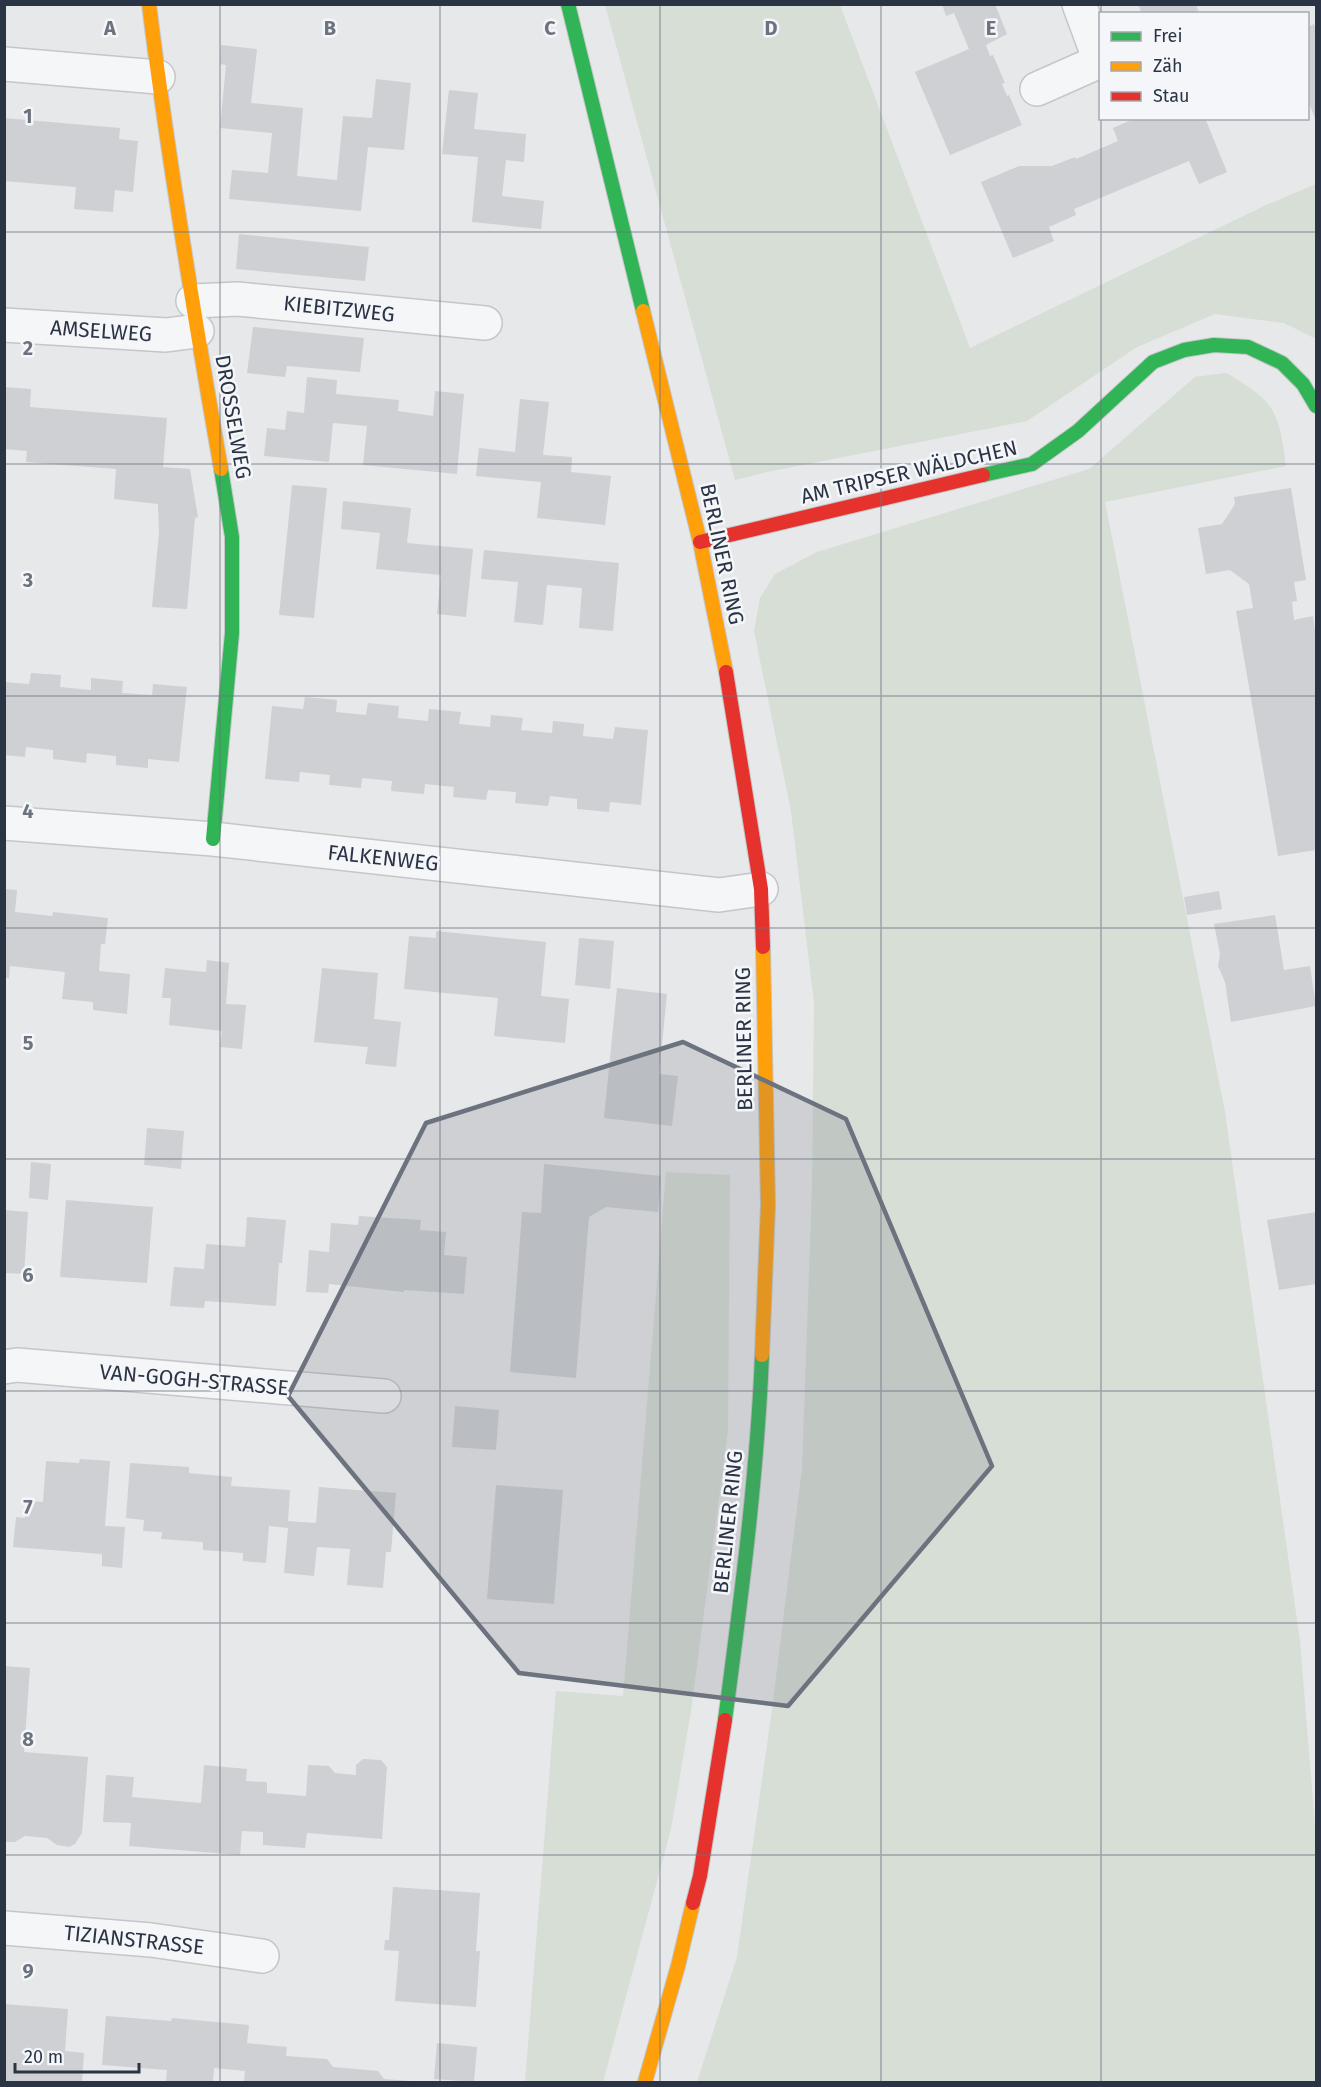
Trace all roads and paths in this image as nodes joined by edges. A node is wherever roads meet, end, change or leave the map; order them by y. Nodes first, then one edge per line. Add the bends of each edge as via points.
1 (149, 4) edge
2 (568, 4) edge
3 (1079, 4) edge
4 (1099, 58) edge
5 (1099, 61) edge
6 (4, 64) edge
7 (158, 77) junction
8 (1037, 89) dead end
9 (195, 316) junction
10 (485, 323) dead end
11 (4, 325) edge
12 (1317, 406) edge
13 (700, 542) junction
14 (4, 823) edge
15 (213, 839) junction
16 (761, 889) junction
17 (4, 1367) edge
18 (384, 1396) dead end
19 (4, 1928) edge
20 (262, 1956) dead end
21 (645, 2082) edge

1 - 7 main road, DROSSELWEG
2 - 13 main road, BERLINER RING
3 - 4 street
5 - 8 street
6 - 7 street
7 - 9 main road, DROSSELWEG
9 - 10 street, KIEBITZWEG via 238,299
9 - 11 street, AMSELWEG via 166,335
9 - 15 main road, DROSSELWEG via 232,537 232,633
12 - 13 main road, AM TRIPSER WÄLDCHEN via 1303,384 1282,363 1248,347 1214,345 1184,350 1153,362 1078,430 1032,464
13 - 16 main road, BERLINER RING via 733,707
14 - 15 street, FALKENWEG
15 - 16 street, FALKENWEG via 719,895
16 - 21 main road, BERLINER RING via 768,1205 759,1429 740,1605 700,1876
17 - 18 street, VAN-GOGH-STRASSE
19 - 20 street, TIZIANSTRASSE via 151,1940

